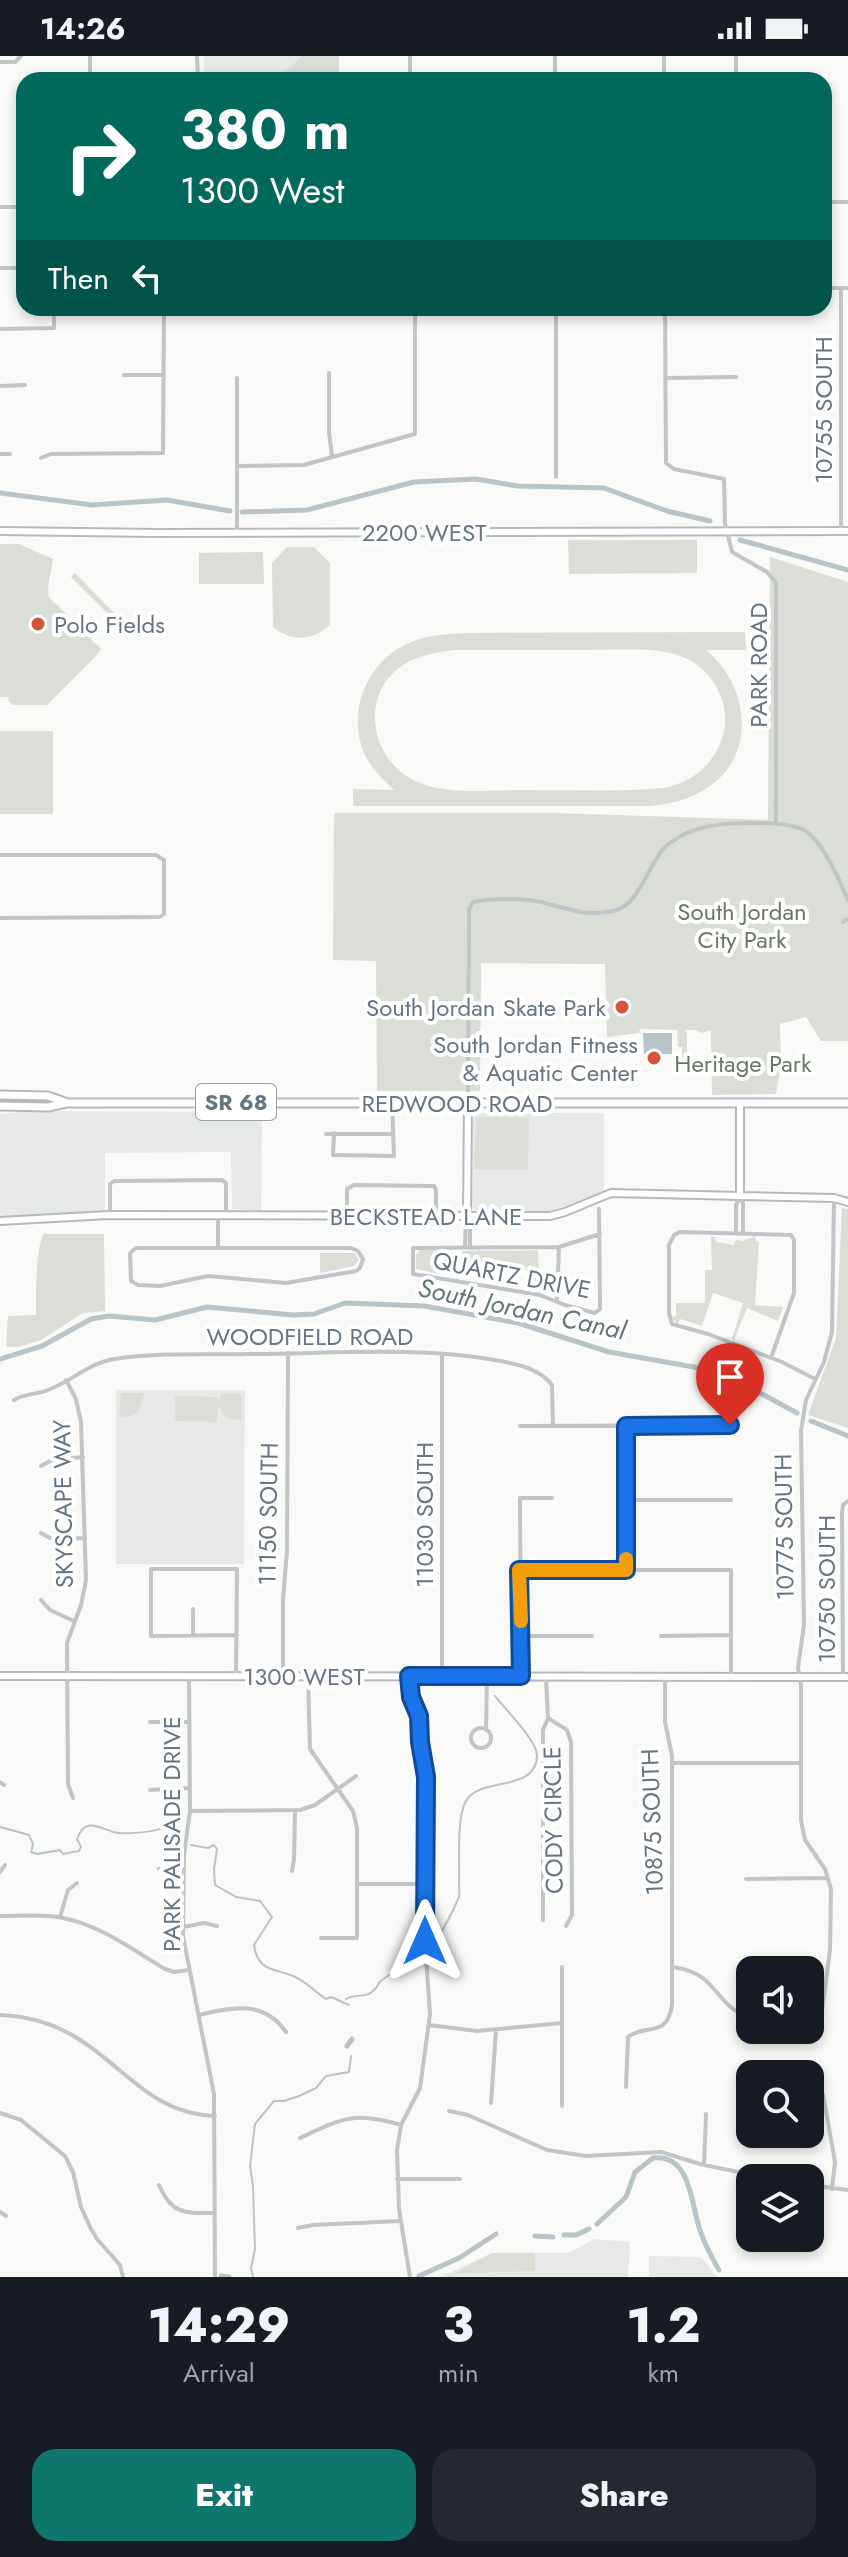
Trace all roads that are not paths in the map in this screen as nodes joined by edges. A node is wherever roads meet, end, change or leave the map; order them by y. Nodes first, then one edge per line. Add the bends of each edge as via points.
1 (21, 56) edge
2 (0, 62) edge
3 (832, 288) edge
4 (841, 288) junction
5 (848, 288) edge
6 (54, 316) edge
7 (164, 316) edge
8 (415, 316) edge
9 (556, 316) edge
10 (665, 316) edge
11 (0, 329) edge
12 (329, 373) dead end
13 (124, 375) dead end
14 (163, 375) junction
15 (736, 377) dead end
16 (237, 378) dead end
17 (666, 378) junction
18 (25, 385) dead end
19 (0, 386) edge
20 (0, 454) edge
21 (10, 454) dead end
22 (332, 456) junction
23 (41, 458) dead end
24 (237, 466) junction
25 (556, 477) dead end
26 (0, 531) edge
27 (727, 531) junction
28 (845, 531) edge
29 (237, 533) junction
30 (776, 824) junction
31 (0, 855) edge
32 (848, 900) edge
33 (0, 918) edge
34 (0, 1095) edge
35 (67, 1103) junction
36 (392, 1103) junction
37 (468, 1103) junction
38 (740, 1103) junction
39 (848, 1103) edge
40 (0, 1106) edge
41 (334, 1133) junction
42 (326, 1134) dead end
43 (393, 1134) junction
44 (740, 1196) junction
45 (834, 1198) junction
46 (848, 1202) edge
47 (599, 1209) dead end
48 (110, 1215) junction
49 (222, 1215) junction
50 (347, 1215) junction
51 (436, 1215) junction
52 (467, 1216) junction
53 (0, 1221) edge
54 (600, 1234) junction
55 (736, 1234) junction
56 (743, 1234) junction
57 (467, 1247) junction
58 (559, 1247) junction
59 (218, 1248) junction
60 (557, 1300) junction
61 (288, 1353) junction
62 (442, 1354) junction
63 (771, 1358) junction
64 (815, 1379) junction
65 (66, 1380) junction
66 (14, 1400) dead end
67 (730, 1425) dead end
68 (520, 1426) dead end
69 (553, 1426) junction
70 (626, 1426) junction
71 (83, 1457) junction
72 (41, 1466) dead end
73 (552, 1498) dead end
74 (626, 1500) junction
75 (731, 1500) dead end
76 (846, 1502) edge
77 (41, 1533) dead end
78 (85, 1538) junction
79 (519, 1570) junction
80 (626, 1570) junction
81 (41, 1600) dead end
82 (193, 1609) dead end
83 (74, 1621) junction
84 (193, 1635) junction
85 (237, 1635) junction
86 (731, 1635) junction
87 (521, 1636) junction
88 (592, 1636) dead end
89 (661, 1636) dead end
90 (0, 1676) edge
91 (67, 1676) junction
92 (189, 1676) junction
93 (236, 1676) junction
94 (283, 1676) junction
95 (409, 1676) junction
96 (521, 1676) junction
97 (665, 1676) junction
98 (731, 1676) junction
99 (846, 1676) edge
100 (308, 1677) junction
101 (442, 1677) junction
102 (487, 1677) junction
103 (546, 1677) junction
104 (800, 1677) junction
105 (548, 1718) junction
106 (150, 1722) dead end
107 (189, 1722) junction
108 (486, 1730) junction
109 (672, 1763) junction
110 (801, 1763) junction
111 (356, 1776) dead end
112 (189, 1788) junction
113 (337, 1789) junction
114 (150, 1790) dead end
115 (73, 1798) dead end
116 (190, 1811) junction
117 (295, 1811) junction
118 (5, 1865) dead end
119 (159, 1869) dead end
120 (292, 1871) dead end
121 (0, 1872) edge
122 (183, 1875) junction
123 (828, 1878) junction
124 (746, 1879) dead end
125 (77, 1883) dead end
126 (357, 1884) junction
127 (426, 1884) junction
128 (0, 1916) edge
129 (60, 1917) junction
130 (543, 1920) dead end
131 (217, 1926) dead end
132 (566, 1926) dead end
133 (183, 1927) junction
134 (321, 1938) dead end
135 (562, 1967) dead end
136 (673, 1967) junction
137 (189, 1970) junction
138 (824, 1997) edge
139 (736, 2010) edge
140 (0, 2015) edge
141 (199, 2015) junction
142 (562, 2023) junction
143 (429, 2025) junction
144 (496, 2030) junction
145 (286, 2032) dead end
146 (626, 2087) dead end
147 (824, 2100) edge
148 (491, 2103) dead end
149 (562, 2106) dead end
150 (449, 2111) dead end
151 (0, 2113) edge
152 (706, 2114) dead end
153 (215, 2116) junction
154 (401, 2125) junction
155 (300, 2138) dead end
156 (704, 2165) junction
157 (736, 2172) edge
158 (397, 2179) junction
159 (460, 2179) dead end
160 (159, 2185) dead end
161 (824, 2188) edge
162 (832, 2189) junction
163 (848, 2190) edge
164 (0, 2212) edge
165 (215, 2213) junction
166 (6, 2216) dead end
167 (401, 2221) junction
168 (298, 2228) dead end
169 (123, 2277) edge
170 (215, 2277) edge
171 (410, 2277) edge

1 - 2 street via 15,62
3 - 4 street
4 - 5 street
4 - 28 street, 10755 SOUTH
6 - 11 street via 54,328
7 - 14 street
8 - 22 street via 415,434
9 - 25 street
10 - 17 street
12 - 22 street
13 - 14 street
14 - 23 street via 163,453
15 - 17 street
16 - 24 street
17 - 27 street via 666,463 724,479
18 - 19 street
20 - 21 street
22 - 24 street via 297,466
24 - 29 street
26 - 29 street, 2200 WEST
27 - 28 street, 2200 WEST
27 - 29 street, 2200 WEST
27 - 30 street, PARK ROAD via 732,552 776,583
30 - 32 street via 810,833
30 - 37 street via 715,825 682,835 661,852 630,902 614,911 572,912 530,901 473,902
31 - 33 street via 156,855 164,860 160,917
34 - 35 main road, REDWOOD ROAD / SR 68 via 48,1096
35 - 36 main road, REDWOOD ROAD / SR 68
35 - 40 main road, REDWOOD ROAD / SR 68
36 - 37 main road, REDWOOD ROAD / SR 68
36 - 43 street
37 - 38 main road, REDWOOD ROAD / SR 68
37 - 52 street
38 - 39 main road, REDWOOD ROAD / SR 68
38 - 44 street
41 - 42 street
41 - 43 street
41 - 43 street via 333,1155 394,1156
44 - 45 street, BECKSTEAD LANE
44 - 52 street, BECKSTEAD LANE via 611,1193 550,1216
44 - 55 street
44 - 56 street
45 - 46 street, BECKSTEAD LANE
45 - 64 street, 10775 SOUTH via 832,1332
47 - 54 street, QUARTZ DRIVE
48 - 49 street, BECKSTEAD LANE
48 - 49 street via 114,1181 222,1180
48 - 53 street, BECKSTEAD LANE
49 - 50 street, BECKSTEAD LANE
49 - 59 street
50 - 51 street, BECKSTEAD LANE
50 - 51 street via 348,1187 354,1185 430,1185 436,1190
51 - 52 street, BECKSTEAD LANE
52 - 57 street
54 - 58 street
54 - 60 street, QUARTZ DRIVE via 600,1309 595,1313
55 - 56 street
55 - 63 street via 674,1235 669,1245 672,1324
56 - 63 street via 786,1233 794,1240 794,1293
57 - 58 street
57 - 60 street, QUARTZ DRIVE via 413,1248 413,1274
58 - 60 street
59 - 59 street via 351,1248 361,1255 362,1264 359,1269 286,1283 208,1276 160,1286 138,1285 130,1278 136,1248
61 - 62 street, WOODFIELD ROAD
61 - 65 street, WOODFIELD ROAD via 122,1358 90,1366
61 - 94 street, 11150 SOUTH
62 - 69 street, WOODFIELD ROAD via 520,1365 540,1374 552,1385
62 - 101 street, 11030 SOUTH
63 - 64 street
64 - 104 street, 10775 SOUTH via 802,1422
65 - 66 street, WOODFIELD ROAD
65 - 71 street, SKYSCAPE WAY via 79,1408
67 - 70 street
68 - 69 street
69 - 70 street
70 - 74 street
71 - 72 street
71 - 78 street, SKYSCAPE WAY
73 - 79 street via 520,1498
74 - 75 street
74 - 80 street
76 - 99 street, 10750 SOUTH
77 - 78 street via 52,1539
78 - 83 street, SKYSCAPE WAY via 86,1580
79 - 80 street
79 - 87 street
80 - 86 street via 731,1570
81 - 83 street
82 - 84 street
83 - 91 street, SKYSCAPE WAY via 67,1643
84 - 85 street
84 - 85 street via 151,1636 151,1569 237,1569
85 - 93 street
86 - 89 street
86 - 98 street
87 - 88 street
87 - 96 street
90 - 91 street, 1300 WEST
91 - 92 street, 1300 WEST
91 - 115 street, SKYSCAPE WAY via 68,1784
92 - 93 street, 1300 WEST
92 - 107 street, PARK PALISADE DRIVE
93 - 94 street, 1300 WEST
94 - 100 street, 1300 WEST
95 - 100 street, 1300 WEST
95 - 101 street, 1300 WEST
95 - 127 street via 426,1777
96 - 102 street, 1300 WEST
96 - 103 street, 1300 WEST
97 - 98 street, 1300 WEST
97 - 103 street, 1300 WEST
97 - 109 street, 10875 SOUTH
98 - 104 street, 1300 WEST
99 - 104 street, 1300 WEST
100 - 113 street via 309,1744
101 - 102 street, 1300 WEST
102 - 108 street
103 - 105 street, CODY CIRCLE
104 - 110 street, 10775 SOUTH
105 - 130 street via 543,1730
105 - 132 street, CODY CIRCLE via 567,1730 571,1742 572,1915
106 - 107 street
107 - 112 street, PARK PALISADE DRIVE
108 - 108 street via 472,1734 477,1747 490,1741
109 - 110 street
109 - 136 street, 10875 SOUTH
110 - 123 street, 10775 SOUTH via 802,1830
111 - 113 street
112 - 114 street
112 - 116 street, PARK PALISADE DRIVE
113 - 117 street
113 - 126 street via 356,1822
116 - 117 street
116 - 122 street, PARK PALISADE DRIVE
117 - 120 street
118 - 121 street
119 - 122 street
122 - 133 street, PARK PALISADE DRIVE
123 - 124 street
123 - 138 street
125 - 129 street via 68,1890
126 - 127 street
126 - 134 street via 357,1938
127 - 143 street
128 - 129 street
129 - 137 street via 91,1926 169,1971
131 - 133 street
133 - 137 street, PARK PALISADE DRIVE
135 - 142 street
136 - 139 street via 699,1974
136 - 146 street, 10875 SOUTH via 670,2017 657,2029 634,2033 627,2040
137 - 141 street, PARK PALISADE DRIVE
140 - 153 street via 56,2027 91,2047 162,2104
141 - 145 street via 252,2008
141 - 153 street, PARK PALISADE DRIVE
142 - 144 street
142 - 149 street
143 - 144 street
143 - 154 street via 420,2088
144 - 148 street
147 - 162 street via 835,2162
150 - 156 street via 547,2150 586,2156 661,2152
151 - 169 street via 21,2120 65,2156 90,2227 120,2265
152 - 156 street
153 - 165 street, PARK PALISADE DRIVE
154 - 155 street via 352,2117
154 - 158 street
156 - 157 street
158 - 159 street
158 - 167 street
160 - 165 street via 175,2209
161 - 162 street
162 - 163 street
164 - 166 street
165 - 170 street, PARK PALISADE DRIVE
167 - 168 street
167 - 171 street

